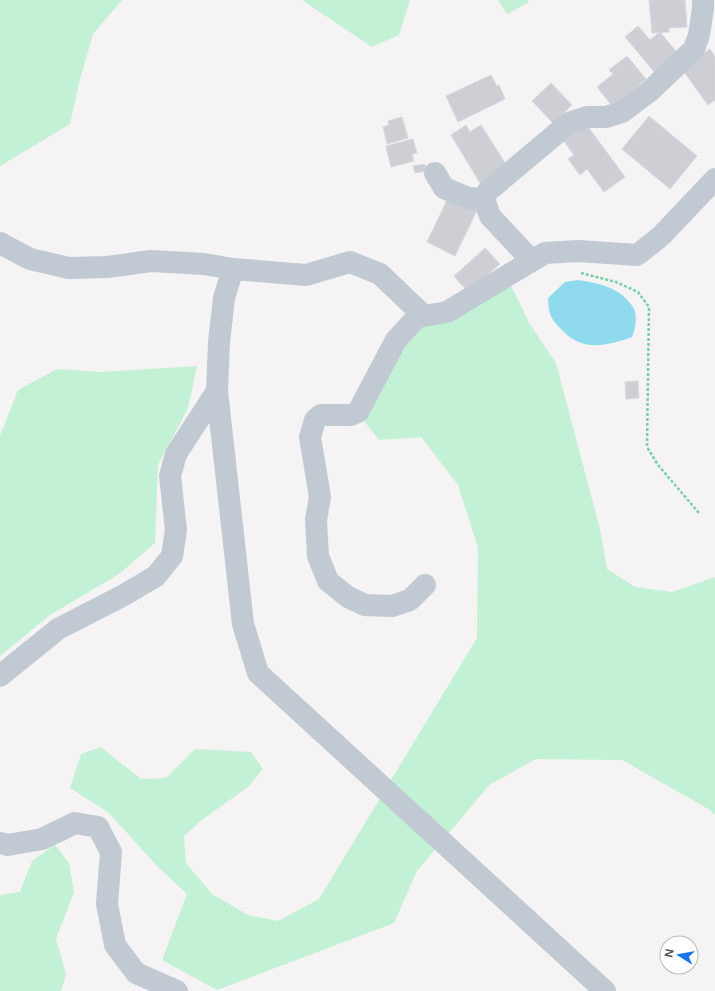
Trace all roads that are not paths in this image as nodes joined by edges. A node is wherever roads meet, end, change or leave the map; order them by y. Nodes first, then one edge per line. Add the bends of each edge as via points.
1 (703, 0) edge
2 (435, 172) dead end
3 (715, 179) edge
4 (484, 199) junction
5 (0, 243) edge
6 (532, 261) junction
7 (233, 268) junction
8 (421, 314) junction
9 (217, 391) junction
10 (425, 585) dead end
11 (0, 676) edge
12 (0, 843) edge
13 (177, 991) edge
14 (605, 991) edge

1 - 4 street via 699,35 694,49 650,91 622,112 606,117 587,117 569,123 488,191
2 - 4 street via 444,188 468,198
3 - 6 street via 661,236 637,256 578,251 545,253
4 - 6 street via 490,216
5 - 7 street via 30,259 69,268 107,267 151,261
6 - 8 street via 447,312 424,316
7 - 8 street via 306,275 350,262 380,274
7 - 9 street via 224,298
8 - 10 street via 396,340 358,412 352,415 321,415 315,420 310,437 320,497 316,520 318,556 328,581 348,597 365,605 392,606 410,600
9 - 11 street via 176,454 170,476 176,530 172,556 156,576 58,629
9 - 14 street via 243,624 258,673
12 - 13 street via 8,845 42,839 75,823 98,827 111,852 107,904 115,945 136,973

